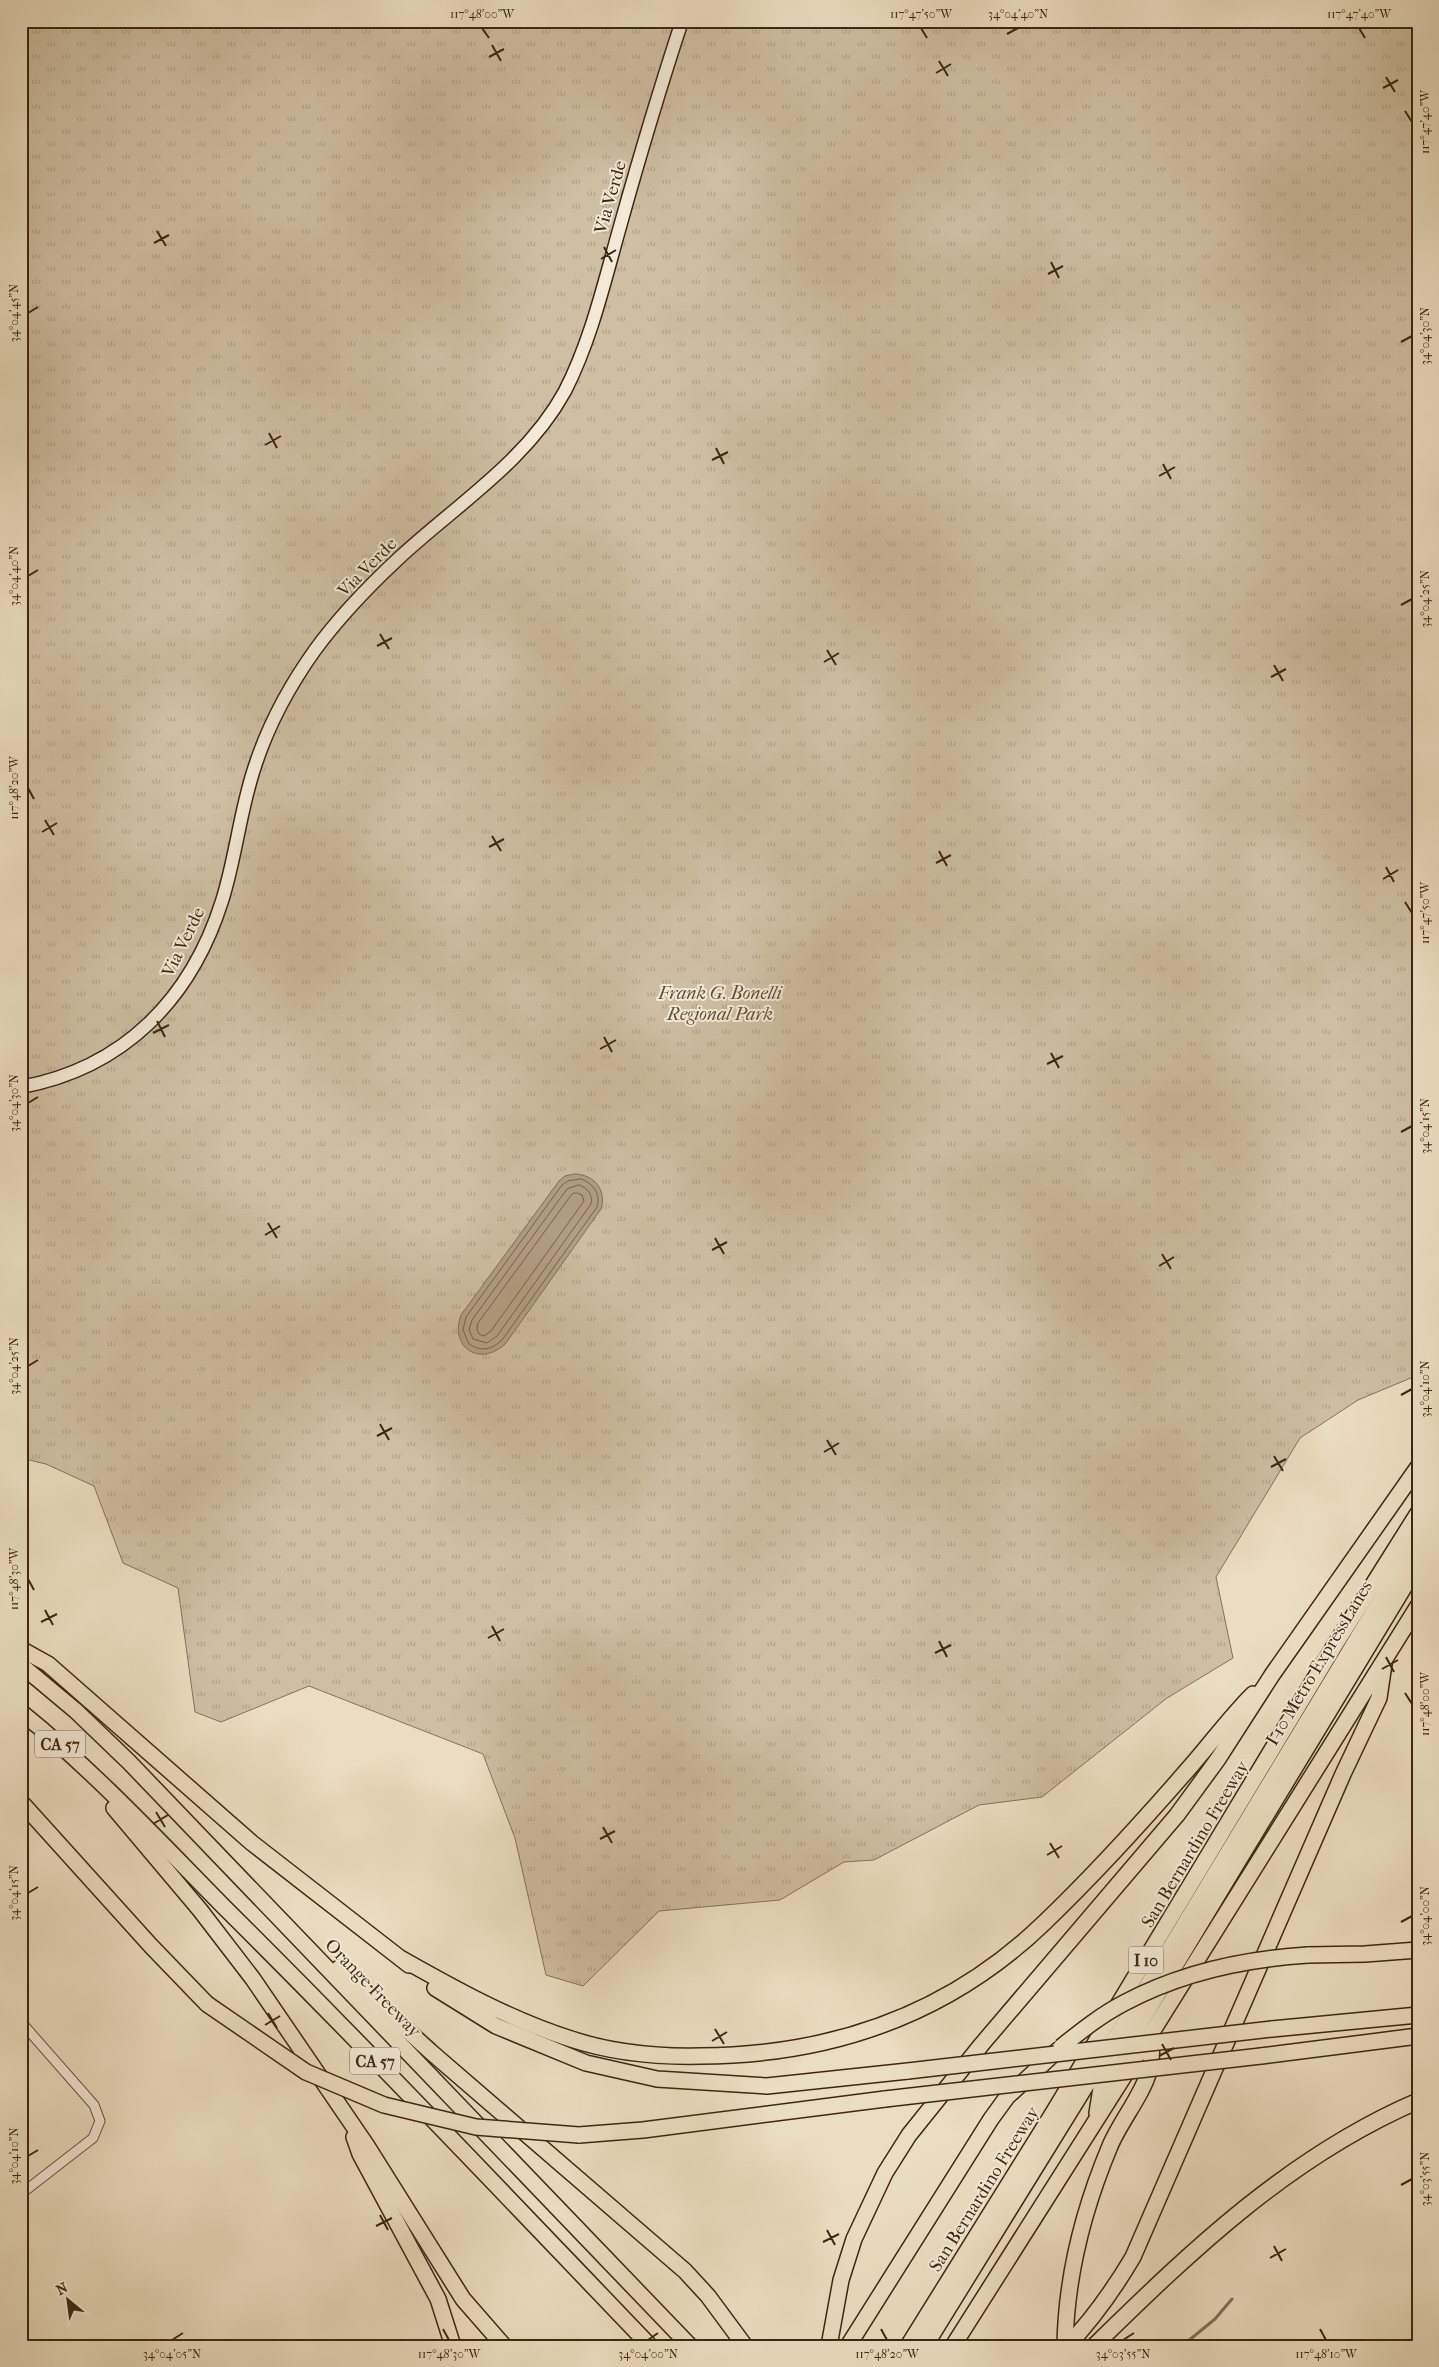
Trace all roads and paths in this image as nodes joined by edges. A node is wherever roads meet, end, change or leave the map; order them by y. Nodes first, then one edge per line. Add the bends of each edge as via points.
1 (682, 21) edge
2 (21, 1087) edge
3 (1418, 1467) edge
4 (1418, 1513) edge
5 (1418, 1538) edge
6 (1418, 1564) edge
7 (1418, 1606) edge
8 (21, 1649) edge
9 (1384, 1660) junction
10 (21, 1665) edge
11 (1272, 1675) junction
12 (21, 1712) edge
13 (96, 1779) junction
14 (21, 1802) edge
15 (265, 1902) junction
16 (1418, 1950) edge
17 (1365, 1954) junction
18 (402, 1959) junction
19 (1418, 1959) edge
20 (1418, 2015) edge
21 (21, 2022) edge
22 (1152, 2032) junction
23 (1418, 2036) edge
24 (1417, 2101) edge
25 (347, 2119) junction
26 (1096, 2119) junction
27 (21, 2194) edge
28 (454, 2346) edge
29 (504, 2346) edge
30 (650, 2346) edge
31 (690, 2346) edge
32 (745, 2346) edge
33 (828, 2346) edge
34 (848, 2346) edge
35 (908, 2346) edge
36 (925, 2346) edge
37 (954, 2346) edge
38 (1066, 2346) edge
39 (1094, 2346) edge

1 - 2 main road, Via Verde via 590,332 564,392 533,436 492,479 400,557 354,603 316,648 290,687 255,766 222,902 200,953 176,996 148,1024 106,1056 54,1080
3 - 11 highway
4 - 35 highway, San Bernardino Freeway / I 10
5 - 36 highway, I-10 Metro ExpressLanes
6 - 26 highway, I-10 Metro ExpressLanes via 1101,2088
7 - 9 highway, I 10
8 - 18 highway via 48,1664 252,1843
9 - 22 highway, I 10
9 - 38 highway via 1380,1698 1343,1774 1141,2239 1112,2291
10 - 15 highway, Orange Freeway / CA 57 via 76,1711
11 - 18 highway via 1122,1842 1045,1922 1000,1961 961,1987 902,2018 859,2034 802,2048 741,2056 671,2056 618,2050 572,2040 504,2013
11 - 33 highway via 1177,1815 909,2135 885,2173 854,2239 841,2280
12 - 13 highway, CA 57
13 - 25 highway via 118,1815 200,1910 252,1979 298,2042
13 - 30 highway, CA 57 via 298,1980
14 - 23 highway, bridge via 207,2004 306,2072 384,2105 476,2127 579,2135 643,2130
15 - 31 highway, Orange Freeway / CA 57
15 - 32 highway via 431,2052 685,2271
16 - 17 highway
17 - 19 highway
17 - 34 highway, bridge via 1308,1955 1256,1960 1219,1968 1155,1988 1090,2024 1020,2084 991,2118
18 - 20 highway, bridge via 436,1989 496,2026 586,2062 657,2079 767,2086 1272,2028
21 - 27 street via 94,2105 100,2121 93,2138
22 - 26 highway, I 10
22 - 38 highway via 1149,2071 1112,2142 1096,2181 1076,2251 1065,2327
24 - 39 highway via 1307,2161 1259,2196 1188,2254
25 - 28 highway via 360,2154 438,2299
25 - 29 highway via 463,2299
26 - 37 highway, I 10

